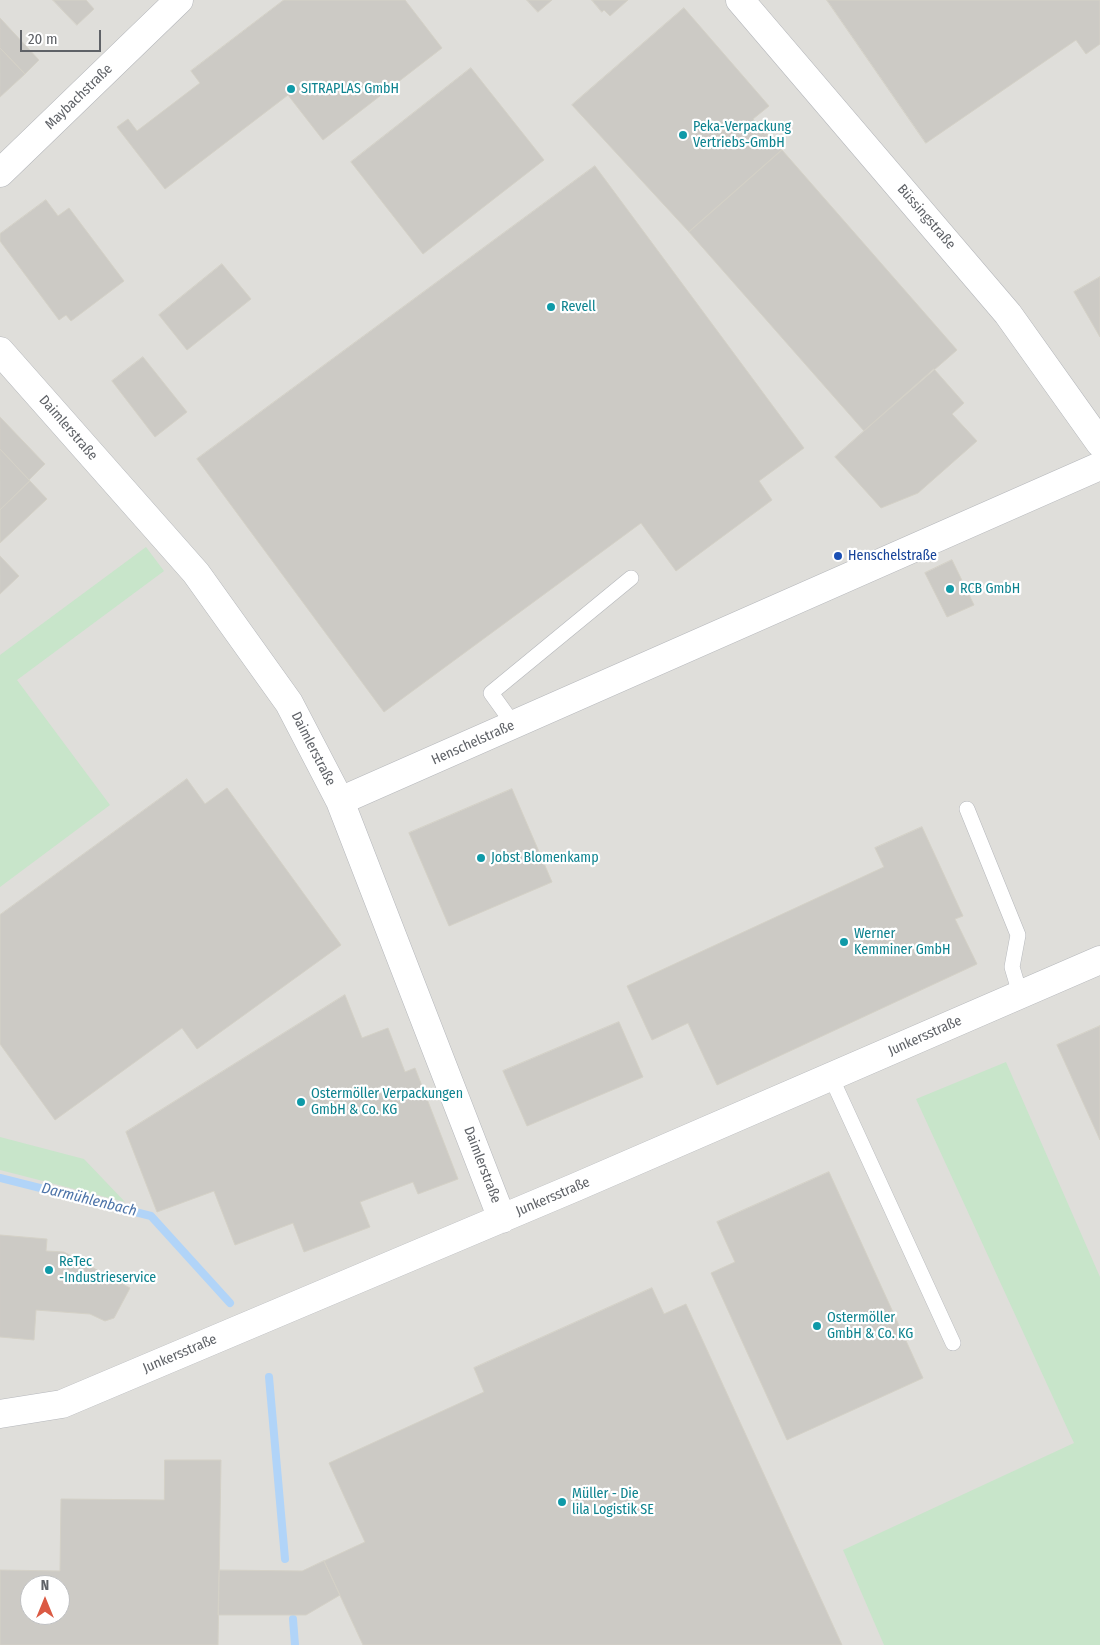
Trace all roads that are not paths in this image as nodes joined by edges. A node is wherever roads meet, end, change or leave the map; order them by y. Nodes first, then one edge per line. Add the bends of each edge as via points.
1 (179, 0) edge
2 (740, 0) edge
3 (0, 173) edge
4 (0, 351) edge
5 (1100, 443) edge
6 (1100, 466) edge
7 (631, 578) dead end
8 (514, 725) junction
9 (340, 801) junction
10 (966, 809) dead end
11 (1100, 960) edge
12 (1020, 994) junction
13 (831, 1077) junction
14 (502, 1218) junction
15 (953, 1343) dead end
16 (0, 1414) edge

1 - 3 street, Maybachstraße
2 - 5 street, Büssingstraße via 1008,314
4 - 9 street, Daimlerstraße via 196,574 289,703
6 - 8 street, Henschelstraße
7 - 8 lane via 490,693
8 - 9 street, Henschelstraße
9 - 14 street, Daimlerstraße
10 - 12 lane via 1018,935 1012,967
11 - 12 street, Junkersstraße
12 - 13 street, Junkersstraße
13 - 14 street, Junkersstraße
13 - 15 lane
14 - 16 street, Junkersstraße via 62,1404

